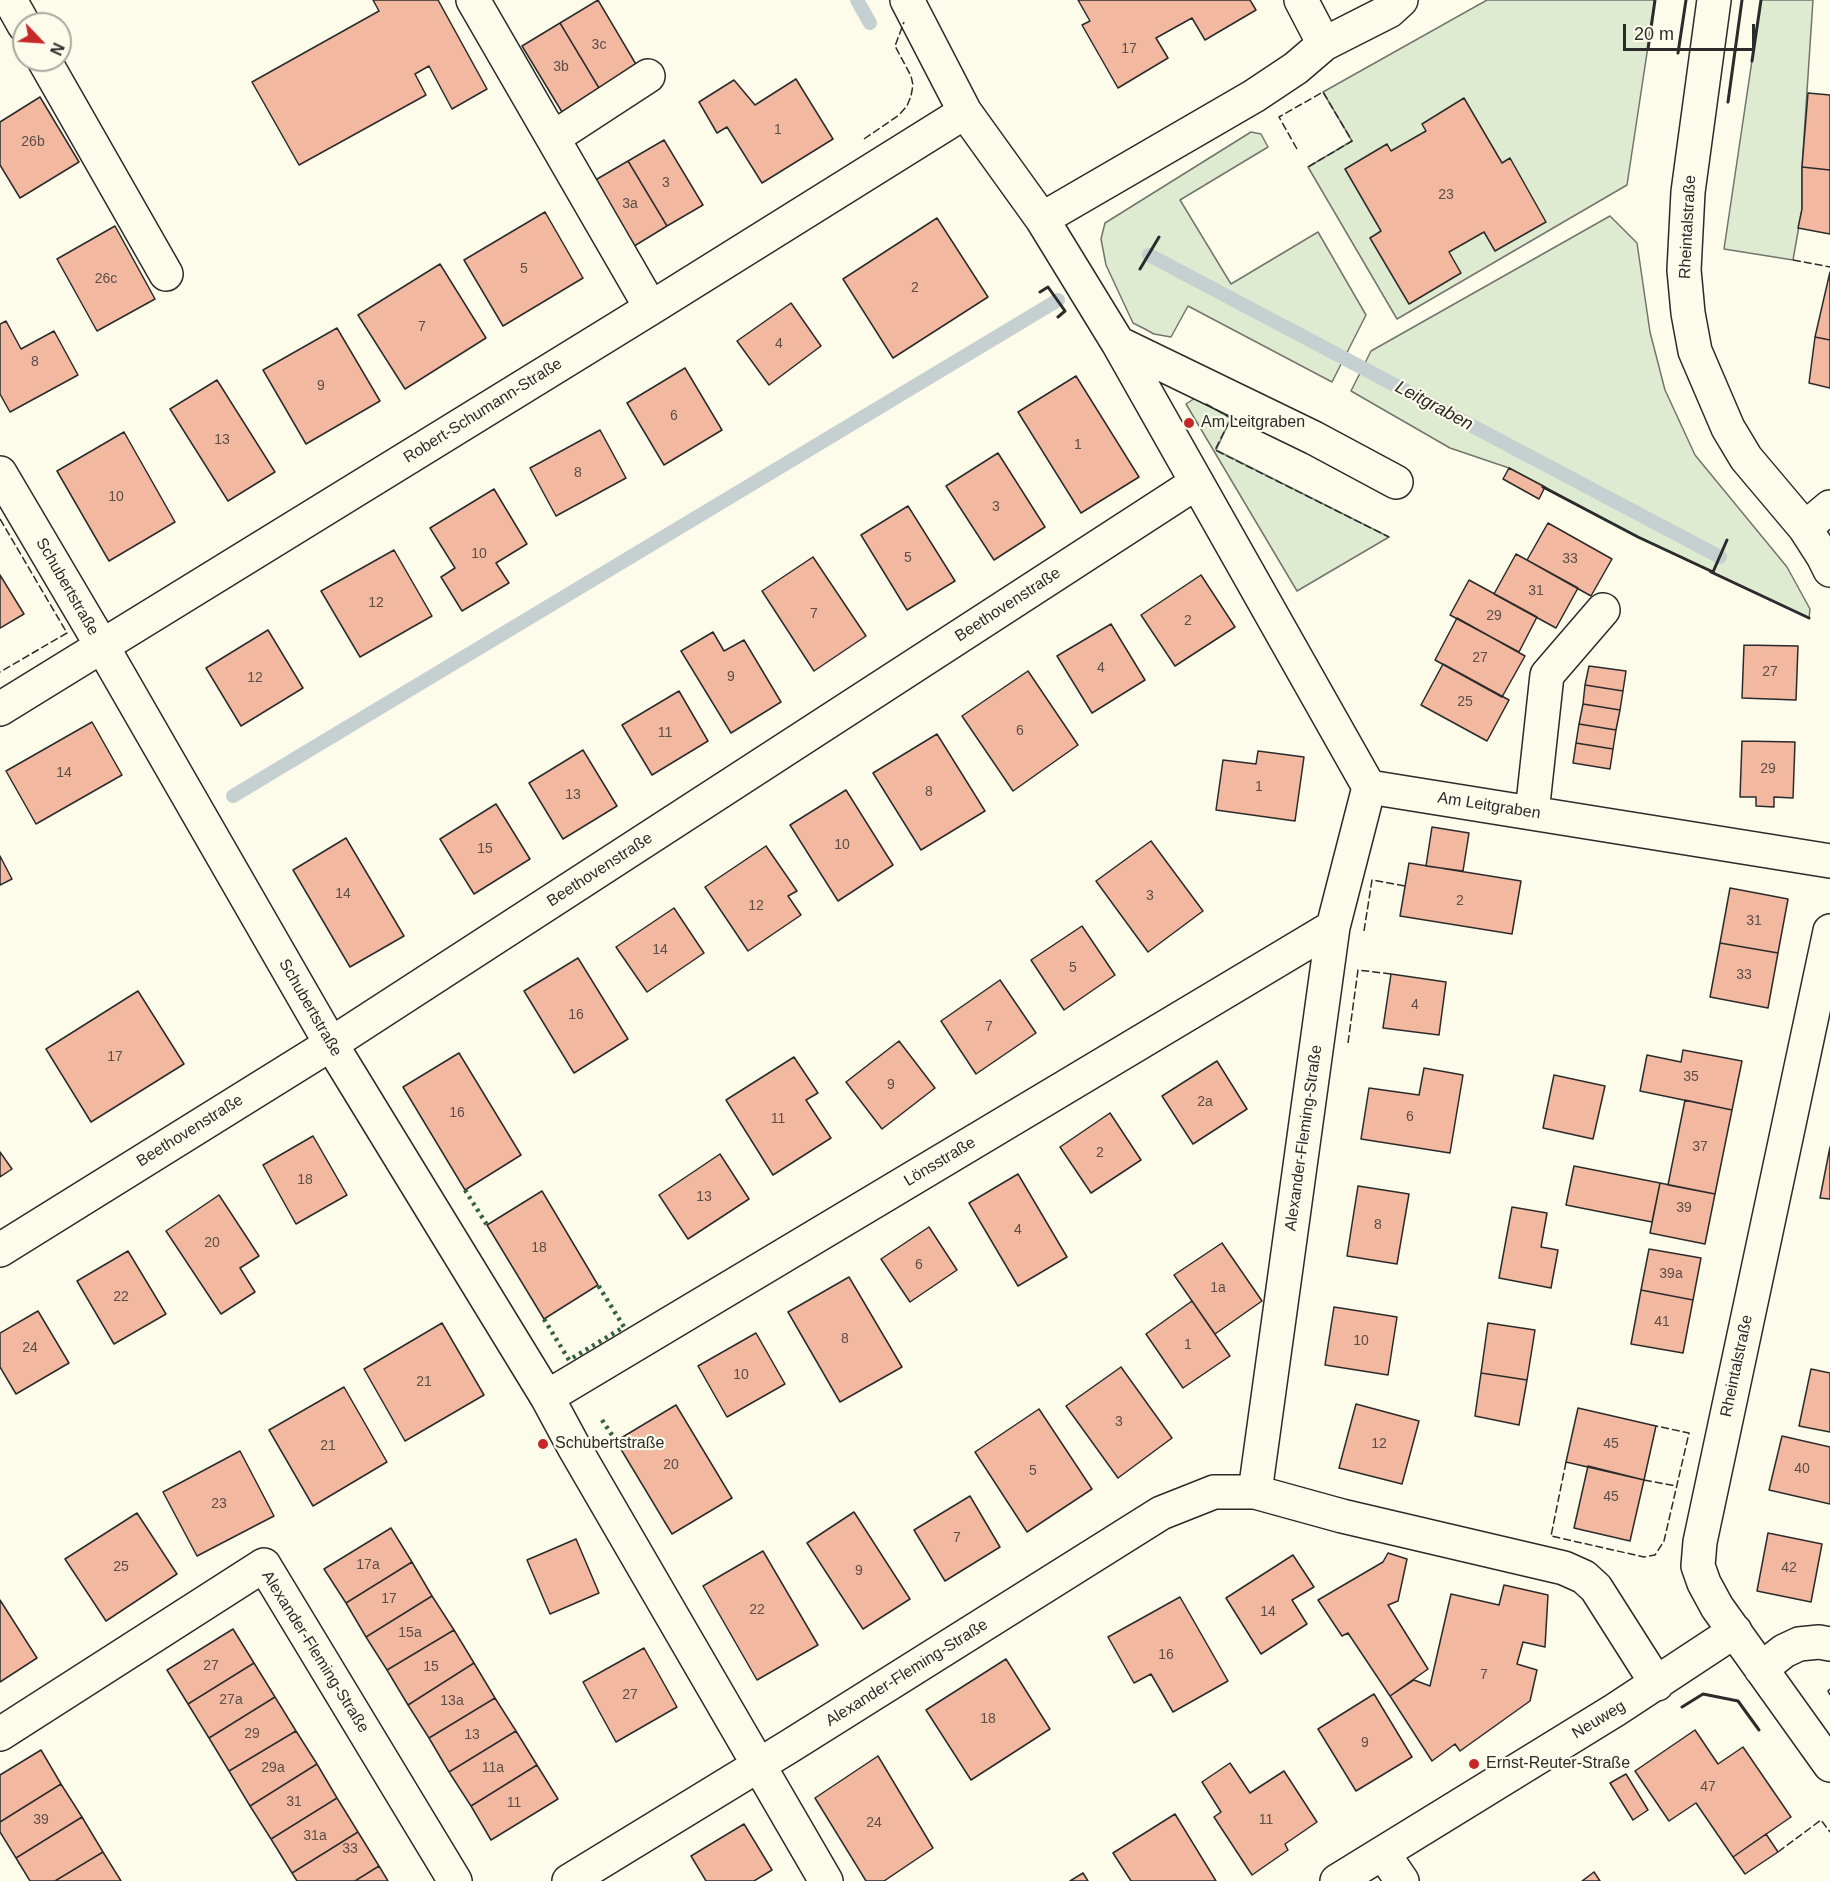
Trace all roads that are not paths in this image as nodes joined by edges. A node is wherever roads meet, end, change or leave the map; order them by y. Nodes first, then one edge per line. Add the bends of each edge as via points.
1 (473, 0) edge
2 (907, 0) edge
3 (1301, 0) edge
4 (1330, 0) edge
5 (1401, 0) edge
6 (1714, 0) edge
7 (1324, 44) junction
8 (51, 72) edge
9 (648, 76) dead end
10 (965, 112) junction
11 (553, 138) junction
12 (1042, 219) junction
13 (166, 274) dead end
14 (651, 308) junction
15 (1118, 343) junction
16 (0, 472) edge
17 (1396, 482) dead end
18 (1196, 483) junction
19 (1830, 507) edge
20 (1805, 528) junction
21 (1830, 570) edge
22 (1603, 610) dead end
23 (102, 646) junction
24 (0, 709) edge
25 (1369, 787) junction
26 (1532, 813) junction
27 (1830, 861) edge
28 (1333, 927) junction
29 (1830, 931) edge
30 (331, 1044) junction
31 (0, 1250) edge
32 (547, 1397) junction
33 (1255, 1492) junction
34 (1735, 1631) junction
35 (1830, 1644) edge
36 (1761, 1669) junction
37 (1657, 1684) junction
38 (0, 1734) edge
39 (1830, 1765) edge
40 (758, 1766) junction
41 (1383, 1853) junction
42 (455, 1881) edge
43 (569, 1881) edge
44 (826, 1881) edge
45 (1337, 1881) edge
46 (1402, 1881) edge

1 - 11 street
2 - 10 street
3 - 7 street
4 - 7 street
5 - 7 street via 1389,11
6 - 20 street, Rheintalstraße via 1688,192 1684,270 1688,313 1695,351 1728,428 1746,458
7 - 12 street via 1254,96
8 - 13 street
9 - 11 street
10 - 12 street
10 - 14 street, Robert-Schumann-Straße
11 - 14 street
12 - 15 street
14 - 23 street, Robert-Schumann-Straße
15 - 17 street
15 - 18 street
16 - 23 street, Schubertstraße
18 - 25 street
18 - 30 street, Beethovenstraße
19 - 20 street
20 - 21 street, Rheintalstraße
22 - 26 street via 1547,675
23 - 24 street, Robert-Schumann-Straße
23 - 30 street, Schubertstraße
25 - 26 street, Am Leitgraben
25 - 28 street, Alexander-Fleming-Straße
26 - 27 street, Am Leitgraben
28 - 32 street, Lönsstraße
28 - 33 street, Alexander-Fleming-Straße
29 - 34 street, Rheintalstraße via 1700,1542 1698,1566 1704,1583
30 - 31 street, Beethovenstraße
30 - 32 street, Schubertstraße
32 - 40 street, Schubertstraße
33 - 37 street, Alexander-Fleming-Straße via 1564,1568 1584,1577 1596,1588
33 - 40 street, Alexander-Fleming-Straße via 1214,1492 1161,1513
34 - 36 street, Rheintalstraße
34 - 37 street, Neuweg
35 - 36 street via 1799,1644
36 - 39 street, Rheintalstraße
37 - 41 street, Neuweg
38 - 42 street, Alexander-Fleming-Straße via 264,1565
40 - 43 street, Alexander-Fleming-Straße
40 - 44 street, Schubertstraße
41 - 45 street, Neuweg
41 - 46 street

